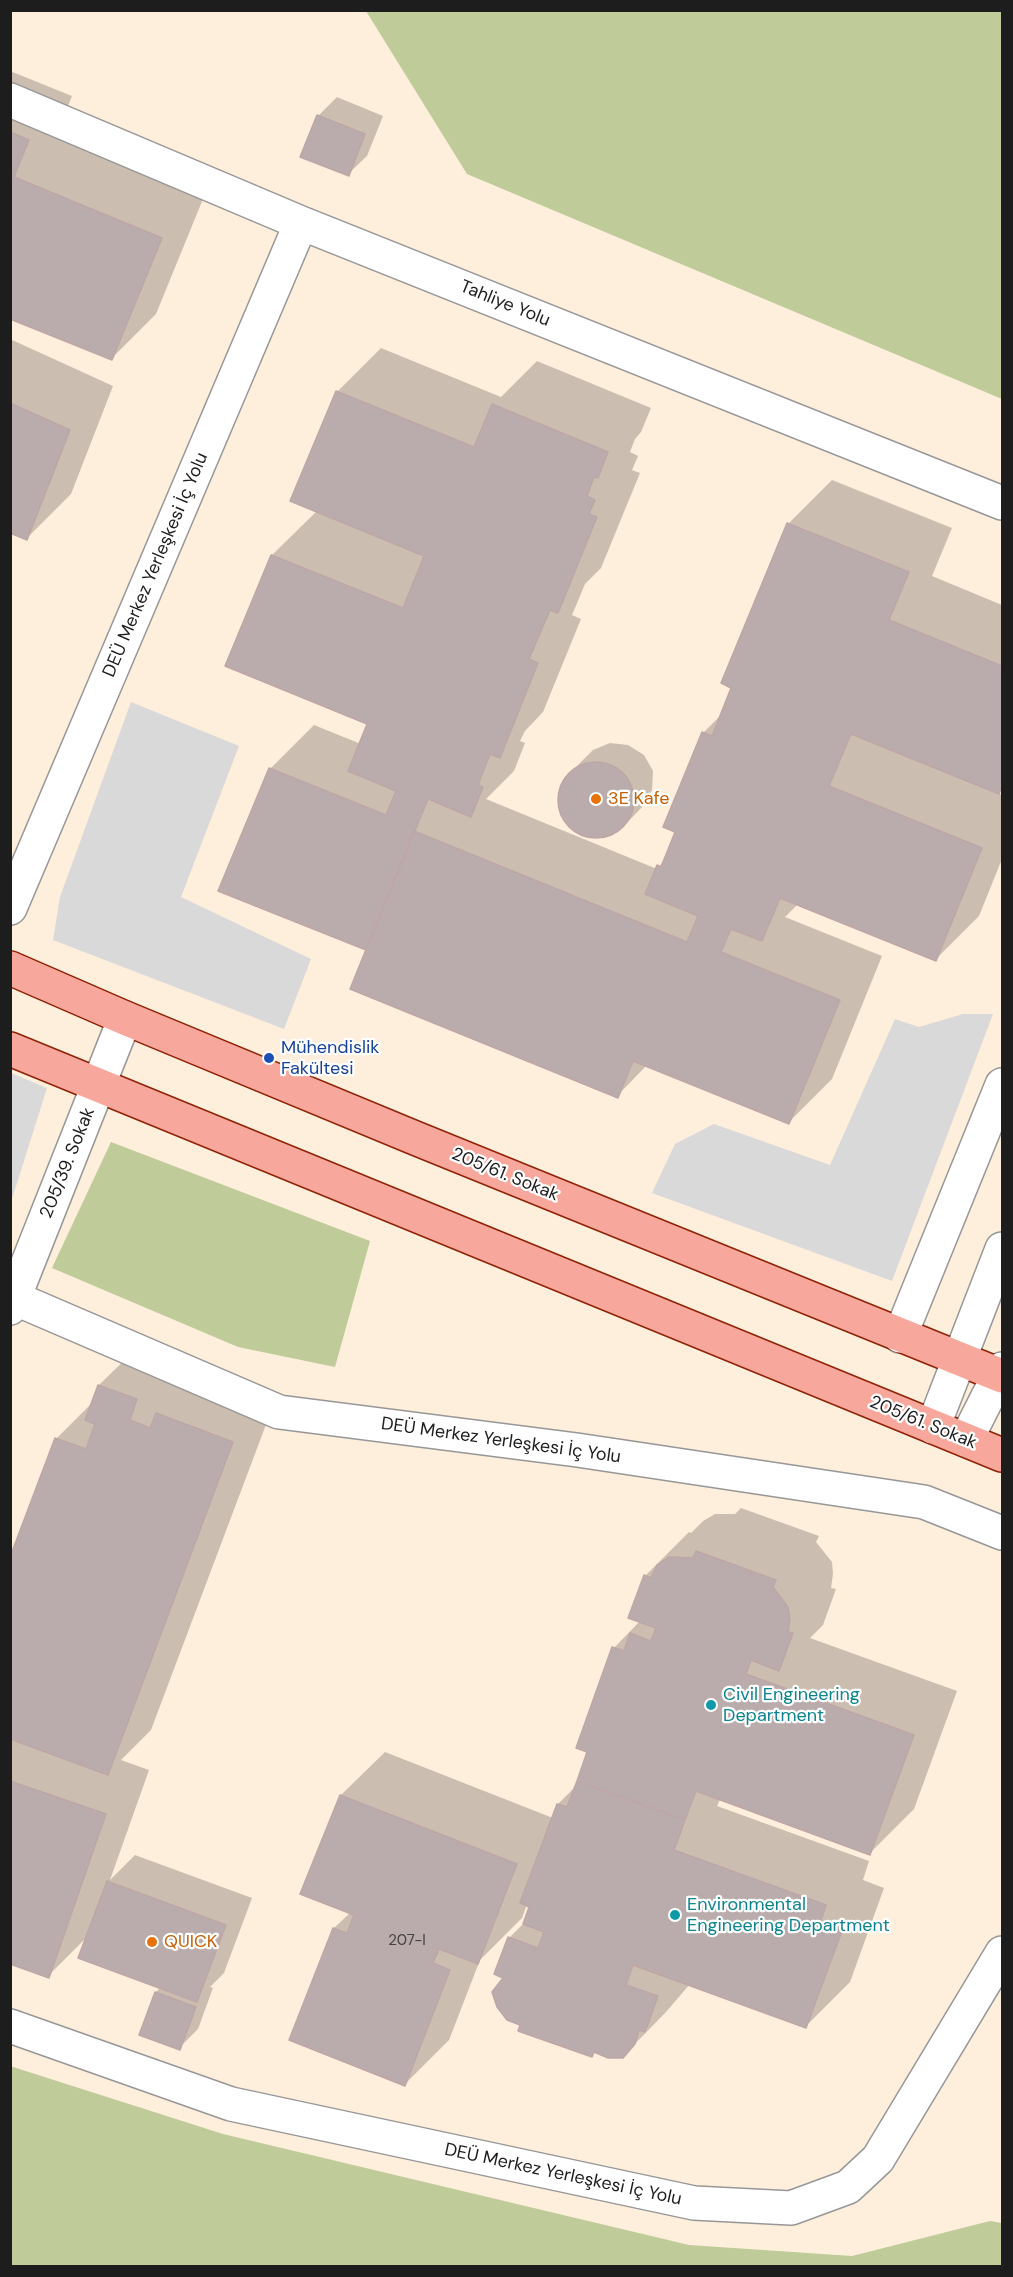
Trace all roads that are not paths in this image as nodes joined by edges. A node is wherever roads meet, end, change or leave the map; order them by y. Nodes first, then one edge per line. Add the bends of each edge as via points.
1 (10, 100) edge
2 (301, 223) junction
3 (1002, 503) edge
4 (10, 908) edge
5 (10, 968) edge
6 (125, 1018) junction
7 (10, 1049) edge
8 (99, 1085) junction
9 (1002, 1085) edge
10 (1002, 1249) edge
11 (20, 1257) edge
12 (12, 1303) edge
13 (900, 1336) junction
14 (960, 1358) junction
15 (1002, 1373) edge
16 (933, 1427) junction
17 (966, 1440) junction
18 (1002, 1455) edge
19 (1002, 1533) edge
20 (1002, 1953) edge
21 (10, 2026) edge

1 - 2 street, Tahliye Yolu
2 - 3 street, Tahliye Yolu
2 - 4 street, DEÜ Merkez Yerleşkesi İç Yolu
5 - 6 main road, 205/61. Sokak
6 - 8 street, 205/39. Sokak
6 - 13 main road, 205/61. Sokak
7 - 8 main road, 205/61. Sokak
8 - 11 street, 205/39. Sokak
8 - 16 main road, 205/61. Sokak
9 - 13 street
10 - 14 street
11 - 12 street, 205/39. Sokak
12 - 19 street, DEÜ Merkez Yerleşkesi İç Yolu via 279,1412 577,1450 924,1502
13 - 14 main road, 205/61. Sokak
14 - 15 main road, 205/61. Sokak
14 - 16 street
15 - 17 street
16 - 17 main road, 205/61. Sokak
17 - 18 main road, 205/61. Sokak
20 - 21 street, DEÜ Merkez Yerleşkesi İç Yolu via 878,2159 848,2187 791,2208 694,2203 231,2104

